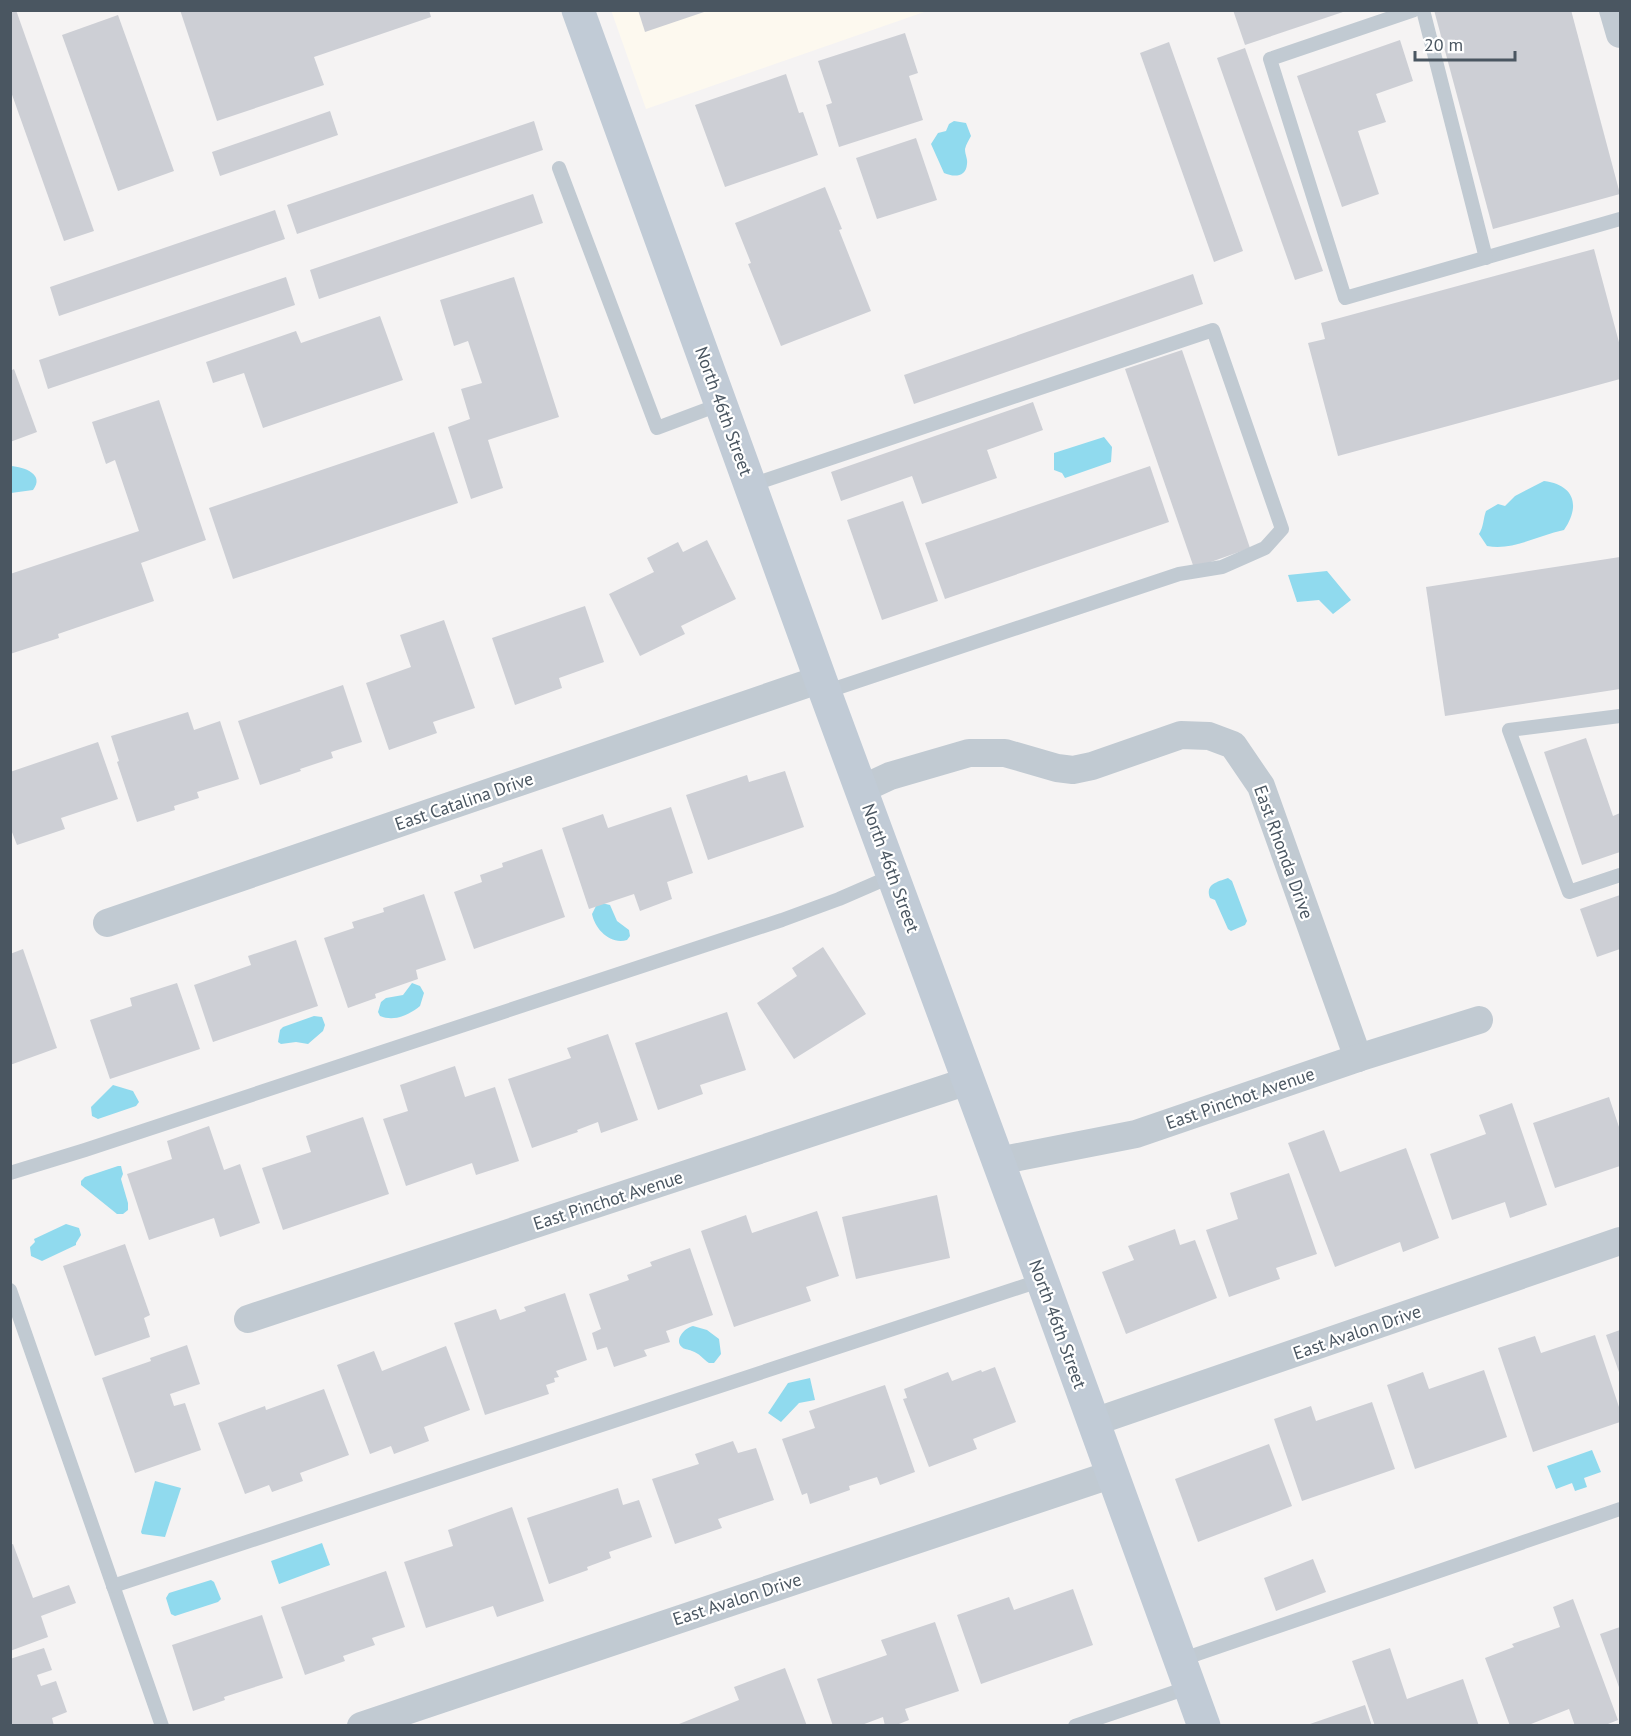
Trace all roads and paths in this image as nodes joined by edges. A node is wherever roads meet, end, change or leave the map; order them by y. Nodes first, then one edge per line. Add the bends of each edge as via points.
1 (578, 10) edge
2 (1414, 10) edge
3 (1423, 10) edge
4 (1613, 10) edge
5 (1620, 34) edge
6 (559, 168) dead end
7 (1620, 219) edge
8 (1486, 258) junction
9 (722, 404) junction
10 (751, 485) junction
11 (823, 685) junction
12 (1620, 716) edge
13 (862, 789) junction
14 (894, 875) junction
15 (1620, 875) edge
16 (107, 923) dead end
17 (1479, 1020) dead end
18 (1358, 1058) junction
19 (968, 1081) junction
20 (998, 1161) junction
21 (10, 1173) edge
22 (1620, 1241) edge
23 (1042, 1280) junction
24 (10, 1290) edge
25 (248, 1319) dead end
26 (1094, 1422) junction
27 (1113, 1474) junction
28 (1620, 1509) edge
29 (114, 1586) junction
30 (1185, 1674) junction
31 (425, 1715) edge
32 (162, 1725) edge
33 (361, 1725) edge
34 (1076, 1725) edge
35 (1204, 1725) edge

1 - 9 street, North 46th Street
2 - 8 lane via 1270,59 1346,298
3 - 8 lane
4 - 5 street
6 - 9 lane via 657,428
7 - 8 lane
9 - 10 street, North 46th Street
10 - 11 street, North 46th Street
10 - 11 lane via 1213,330 1282,529 1265,548 1222,567 1179,574
11 - 13 street, North 46th Street
11 - 16 street, East Catalina Drive
12 - 15 lane via 1509,730 1569,892
13 - 14 street, North 46th Street
13 - 18 street, East Rhonda Drive via 890,776 969,753 1005,753 1073,770 1180,735 1209,736 1233,745 1261,786
14 - 19 street, North 46th Street
14 - 21 lane via 748,932
17 - 18 street, East Pinchot Avenue
18 - 20 street, East Pinchot Avenue via 1136,1134
19 - 20 street, North 46th Street
19 - 25 street, East Pinchot Avenue
20 - 23 street, North 46th Street
22 - 26 street, East Avalon Drive
23 - 26 street, North 46th Street
23 - 29 lane
24 - 29 lane
26 - 27 street, North 46th Street
27 - 30 street, North 46th Street
27 - 31 street, East Avalon Drive
28 - 30 lane
29 - 32 lane
30 - 34 lane
30 - 35 street, North 46th Street
31 - 33 street, East Avalon Drive

